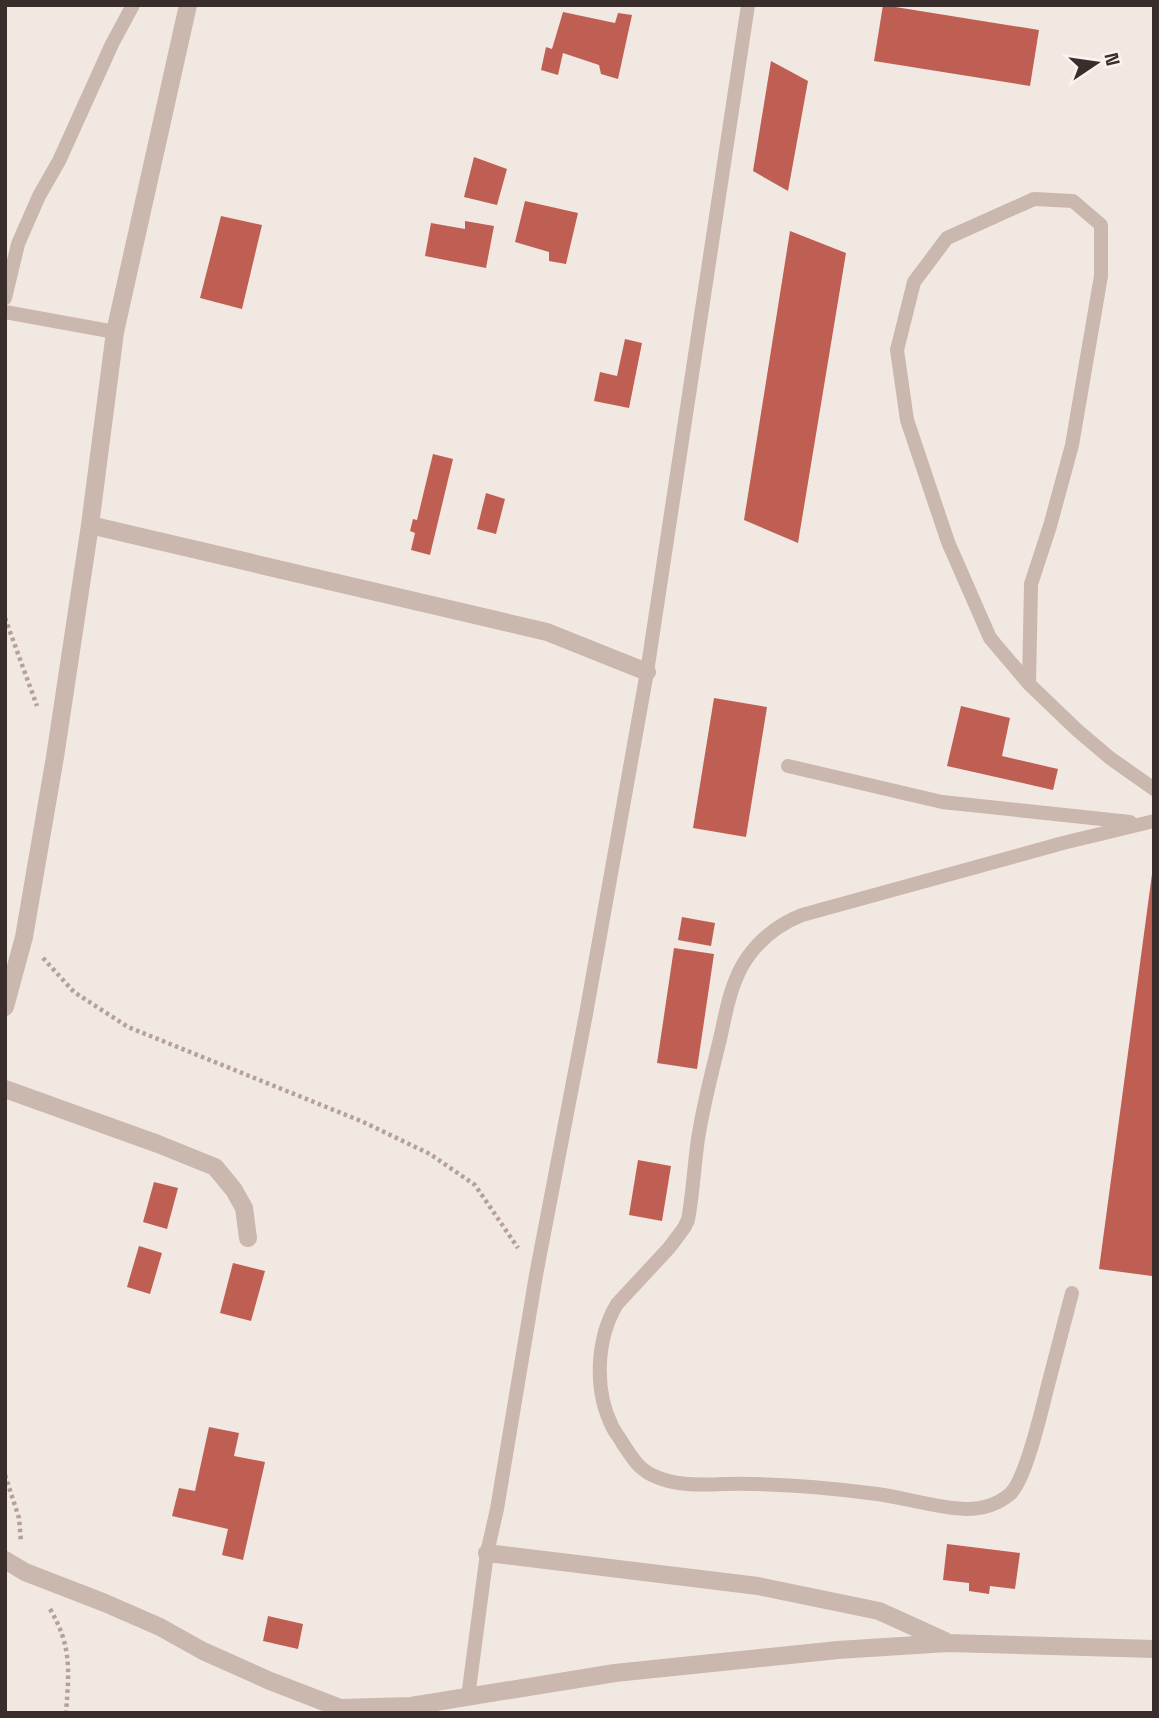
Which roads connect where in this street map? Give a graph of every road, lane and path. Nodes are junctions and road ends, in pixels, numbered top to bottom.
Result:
1 (133, 5) edge
2 (188, 5) edge
3 (748, 5) edge
4 (5, 298) edge
5 (5, 312) edge
6 (115, 332) junction
7 (90, 525) junction
8 (5, 618) edge
9 (646, 672) junction
10 (1029, 684) junction
11 (39, 711) dead end
12 (788, 766) dead end
13 (1154, 789) edge
14 (1148, 822) edge
15 (24, 937) junction
16 (5, 1007) edge
17 (5, 1089) edge
18 (248, 1238) dead end
19 (536, 1275) junction
20 (1072, 1293) dead end
21 (5, 1475) edge
22 (487, 1553) junction
23 (5, 1560) edge
24 (25, 1572) junction
25 (948, 1643) junction
26 (1154, 1649) edge
27 (468, 1697) junction
28 (411, 1709) edge
29 (339, 1711) edge
30 (66, 1713) edge

1 - 4 lane
2 - 6 street
3 - 9 lane
5 - 6 lane
6 - 7 street
7 - 9 street
7 - 15 street
8 - 11 path
9 - 19 lane
10 - 10 lane
10 - 13 lane
12 - 14 lane
14 - 20 lane
15 - 16 street
15 - 19 path
17 - 18 street
19 - 22 lane
21 - 24 path
22 - 25 street
22 - 27 lane
23 - 24 street
24 - 29 street
24 - 30 path
25 - 26 street
25 - 27 street
27 - 28 street
28 - 29 street

